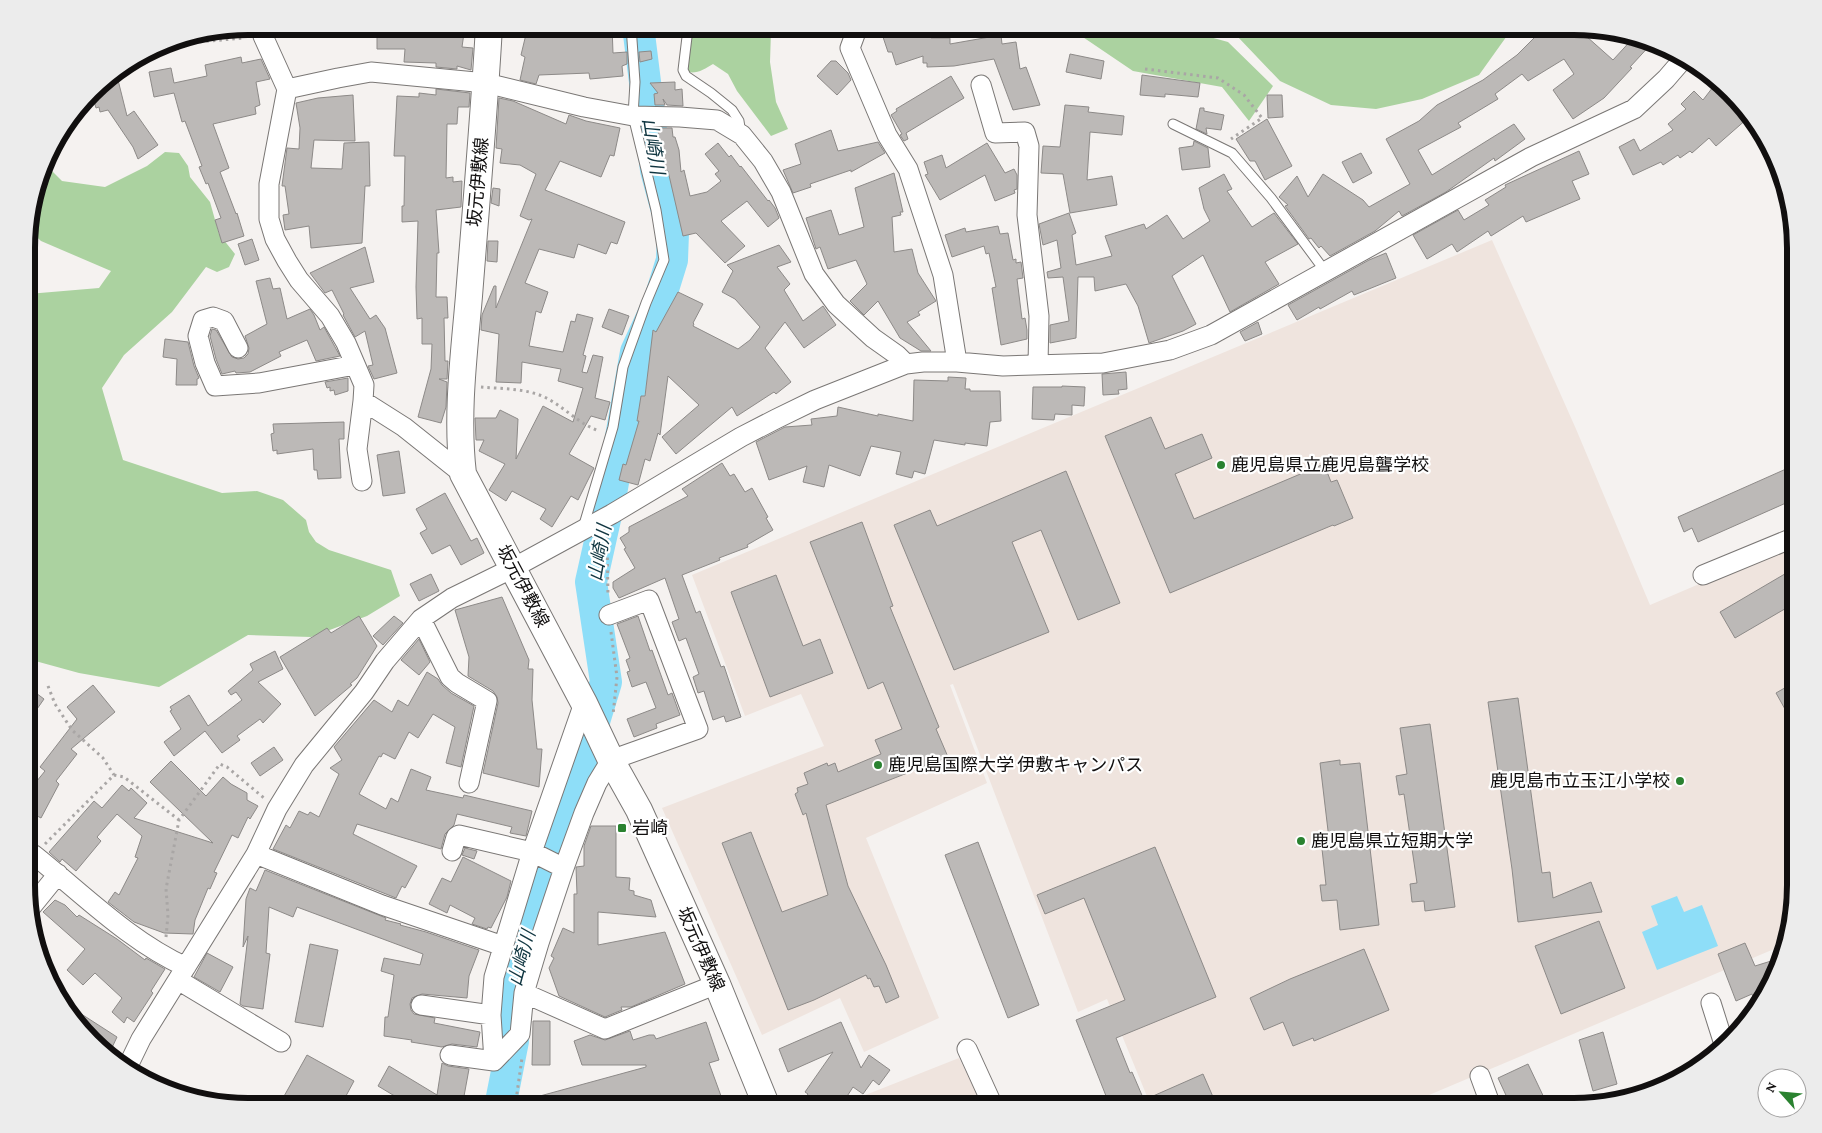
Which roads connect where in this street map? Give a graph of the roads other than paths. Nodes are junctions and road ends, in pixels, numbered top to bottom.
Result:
1 (264, 35) edge
2 (489, 35) edge
3 (632, 35) edge
4 (687, 35) edge
5 (856, 35) edge
6 (1680, 63) edge
7 (486, 83) junction
8 (981, 85) dead end
9 (287, 89) junction
10 (633, 116) junction
11 (1173, 124) dead end
12 (742, 136) junction
13 (1325, 271) junction
14 (238, 348) dead end
15 (957, 362) junction
16 (906, 364) junction
17 (355, 365) junction
18 (1038, 365) junction
19 (363, 401) junction
20 (463, 474) junction
21 (362, 481) dead end
22 (582, 530) junction
23 (1787, 540) edge
24 (513, 568) junction
25 (1703, 575) dead end
26 (609, 615) dead end
27 (422, 619) junction
28 (585, 705) junction
29 (609, 755) junction
30 (469, 783) dead end
31 (452, 851) dead end
32 (532, 852) junction
33 (256, 854) junction
34 (35, 856) edge
35 (564, 868) junction
36 (58, 874) junction
37 (35, 902) edge
38 (503, 946) junction
39 (182, 974) junction
40 (717, 984) junction
41 (524, 993) junction
42 (1711, 1004) dead end
43 (421, 1006) dead end
44 (491, 1015) junction
45 (1722, 1039) edge
46 (281, 1042) dead end
47 (967, 1049) dead end
48 (450, 1055) dead end
49 (494, 1061) junction
50 (130, 1062) edge
51 (1480, 1076) dead end
52 (763, 1098) edge
53 (989, 1098) edge
54 (1489, 1098) edge

1 - 9 street
2 - 7 main road, 坂元伊敷線
3 - 10 lane
4 - 12 lane
5 - 15 street
6 - 13 street
7 - 9 street
7 - 10 street
7 - 20 main road, 坂元伊敷線
8 - 18 street
9 - 17 street
10 - 12 street
10 - 22 lane
11 - 13 lane
12 - 16 street
13 - 18 street
14 - 17 street
15 - 16 street
15 - 18 street
16 - 22 street
17 - 19 street
19 - 20 street
19 - 21 street
20 - 24 main road, 坂元伊敷線
22 - 24 street
23 - 25 street
24 - 27 street
24 - 28 main road, 坂元伊敷線
26 - 29 street
27 - 30 street
27 - 33 street
28 - 29 main road, 坂元伊敷線
28 - 32 street
29 - 35 street
29 - 40 main road, 坂元伊敷線
31 - 32 street
32 - 35 street
32 - 38 street
33 - 38 street
33 - 39 street
34 - 36 street
35 - 41 street
36 - 37 street
36 - 39 street
38 - 44 street
39 - 46 street
39 - 50 street
40 - 41 street
40 - 52 main road, 坂元伊敷線
41 - 49 street
42 - 45 street
43 - 44 street
44 - 49 street
47 - 53 street
48 - 49 street
51 - 54 street

